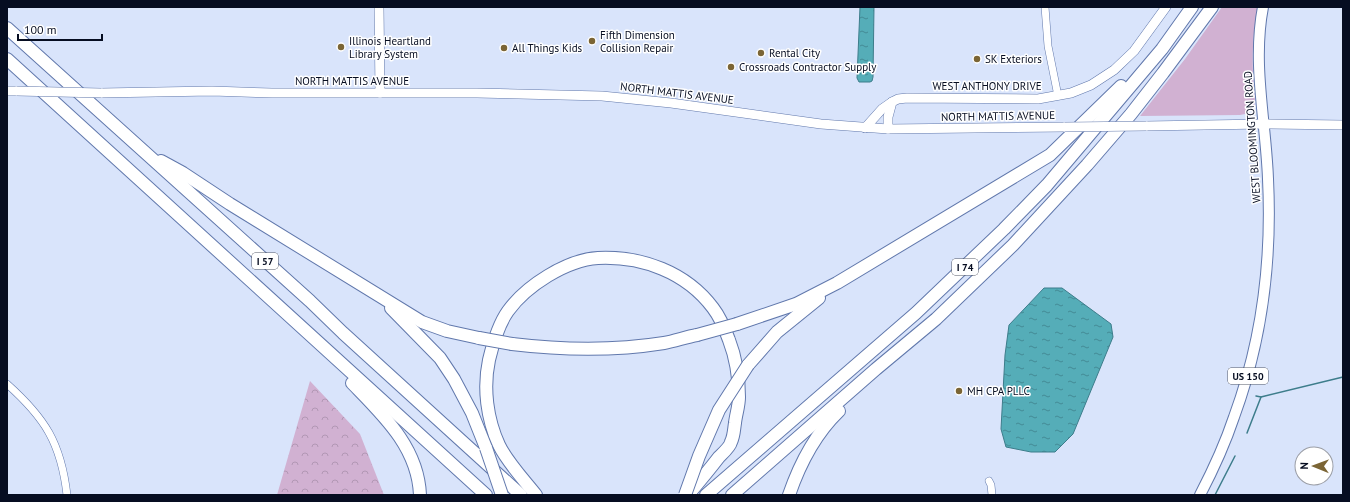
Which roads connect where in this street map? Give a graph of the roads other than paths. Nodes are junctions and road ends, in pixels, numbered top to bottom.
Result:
1 (379, 7) edge
2 (1045, 7) edge
3 (1166, 7) edge
4 (1192, 7) edge
5 (1212, 7) edge
6 (1263, 7) edge
7 (7, 28) edge
8 (1162, 49) junction
9 (7, 59) edge
10 (7, 91) edge
11 (380, 93) junction
12 (1058, 96) junction
13 (892, 102) junction
14 (1264, 124) junction
15 (1343, 125) edge
16 (865, 128) junction
17 (888, 129) junction
18 (147, 154) junction
19 (836, 283) junction
20 (378, 295) junction
21 (286, 314) junction
22 (912, 340) junction
23 (7, 384) edge
24 (989, 481) dead end
25 (67, 495) edge
26 (420, 495) edge
27 (486, 495) edge
28 (502, 495) edge
29 (521, 495) edge
30 (536, 495) edge
31 (687, 495) edge
32 (706, 495) edge
33 (732, 495) edge
34 (789, 495) edge
35 (992, 495) edge
36 (1200, 495) edge

1 - 11 street
2 - 12 street
3 - 12 street, WEST ANTHONY DRIVE
4 - 8 highway, I 74
5 - 22 highway, I 74
6 - 14 main road, WEST BLOOMINGTON ROAD / US 150
7 - 18 highway, I 57
8 - 19 highway
8 - 32 highway, I 74
9 - 21 highway, I 57
10 - 11 street, NORTH MATTIS AVENUE, bridge
11 - 16 street, NORTH MATTIS AVENUE
12 - 13 street, WEST ANTHONY DRIVE
13 - 16 street, WEST ANTHONY DRIVE
13 - 17 street
14 - 15 street, NORTH MATTIS AVENUE
14 - 17 street, NORTH MATTIS AVENUE, bridge
14 - 36 main road, WEST BLOOMINGTON ROAD / US 150
16 - 17 street, NORTH MATTIS AVENUE
18 - 20 highway
18 - 29 highway, I 57
19 - 20 highway, bridge
19 - 31 highway, bridge
20 - 28 highway, bridge
21 - 26 highway
21 - 27 highway, I 57
22 - 33 highway, I 74
22 - 34 highway
23 - 25 street
24 - 35 street
30 - 31 highway

